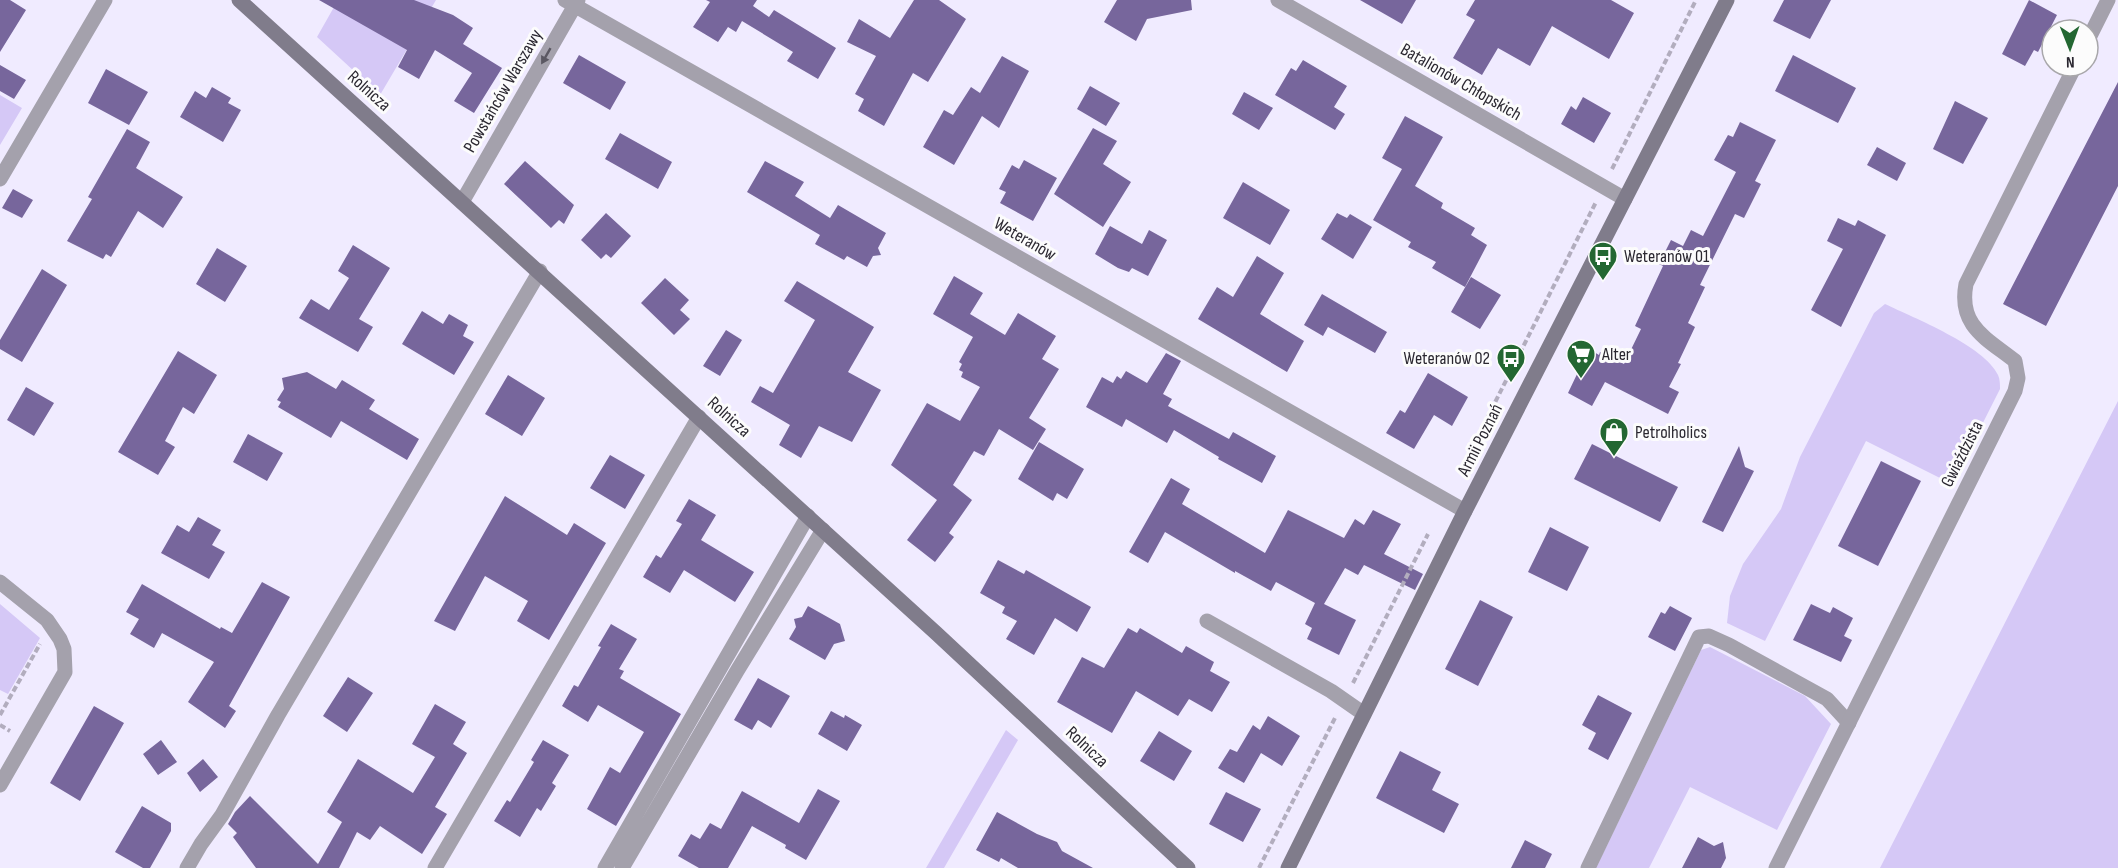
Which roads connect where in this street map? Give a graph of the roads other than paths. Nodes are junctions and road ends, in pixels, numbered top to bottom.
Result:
1 (105, 0) edge
2 (239, 0) edge
3 (1278, 0) edge
4 (2108, 0) edge
5 (1724, 1) edge
6 (573, 2) edge
7 (2099, 18) edge
8 (2069, 78) edge
9 (0, 179) edge
10 (1625, 199) junction
11 (462, 202) junction
12 (540, 272) junction
13 (699, 417) junction
14 (1465, 511) junction
15 (808, 516) junction
16 (823, 530) junction
17 (0, 582) edge
18 (1207, 621) dead end
19 (1364, 714) junction
20 (1849, 723) junction
21 (0, 785) edge
22 (187, 868) edge
23 (435, 868) edge
24 (605, 868) edge
25 (622, 868) edge
26 (1188, 868) edge
27 (1288, 868) edge
28 (1588, 868) edge
29 (1776, 868) edge

1 - 9 street
2 - 11 street, Rolnicza
3 - 10 street, Batalionów Chłopskich
4 - 7 street
5 - 10 street, Armii Poznań
6 -> 11 street, Powstańców Warszawy
6 - 14 street, Weteranów
8 - 20 street, Gwiaździsta
10 - 14 street, Armii Poznań
11 - 12 street, Rolnicza
12 - 13 street, Rolnicza
12 - 22 street
13 - 15 street, Rolnicza
13 - 23 street
14 - 19 street, Armii Poznań
15 - 16 street, Rolnicza
15 - 24 street
16 - 25 street
16 - 26 street, Rolnicza
17 - 21 street
18 - 19 street
19 - 27 street, Armii Poznań
20 - 28 street
20 - 29 street, Gwiaździsta

